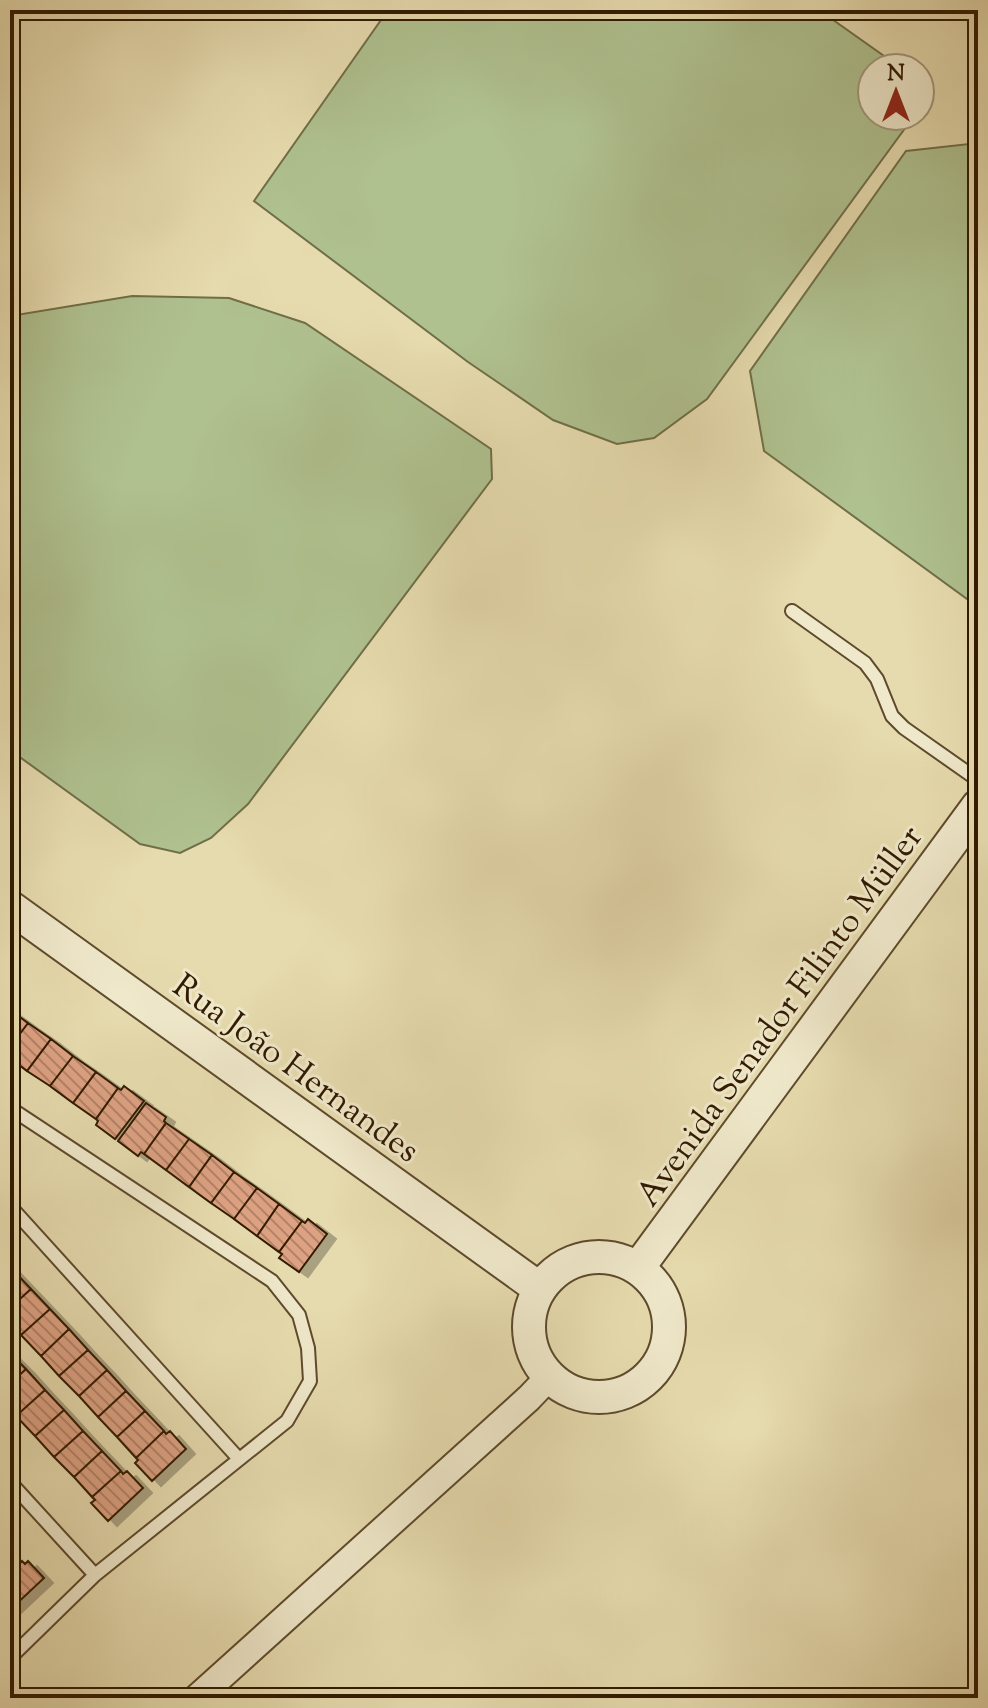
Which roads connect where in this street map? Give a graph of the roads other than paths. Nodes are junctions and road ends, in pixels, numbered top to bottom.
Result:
1 (792, 611) dead end
2 (978, 780) edge
3 (978, 806) edge
4 (10, 907) edge
5 (10, 1108) edge
6 (10, 1206) edge
7 (638, 1268) junction
8 (540, 1289) junction
9 (550, 1376) junction
10 (239, 1459) junction
11 (10, 1482) edge
12 (95, 1575) junction
13 (10, 1658) edge
14 (197, 1698) edge

1 - 2 lane
3 - 7 street, Avenida Senador Filinto Müller
4 - 8 street, Rua João Hernandes
5 - 10 lane
6 - 10 lane
7 - 8 street
7 - 9 street
8 - 9 street
9 - 14 street
10 - 12 lane
11 - 12 lane
12 - 13 lane

